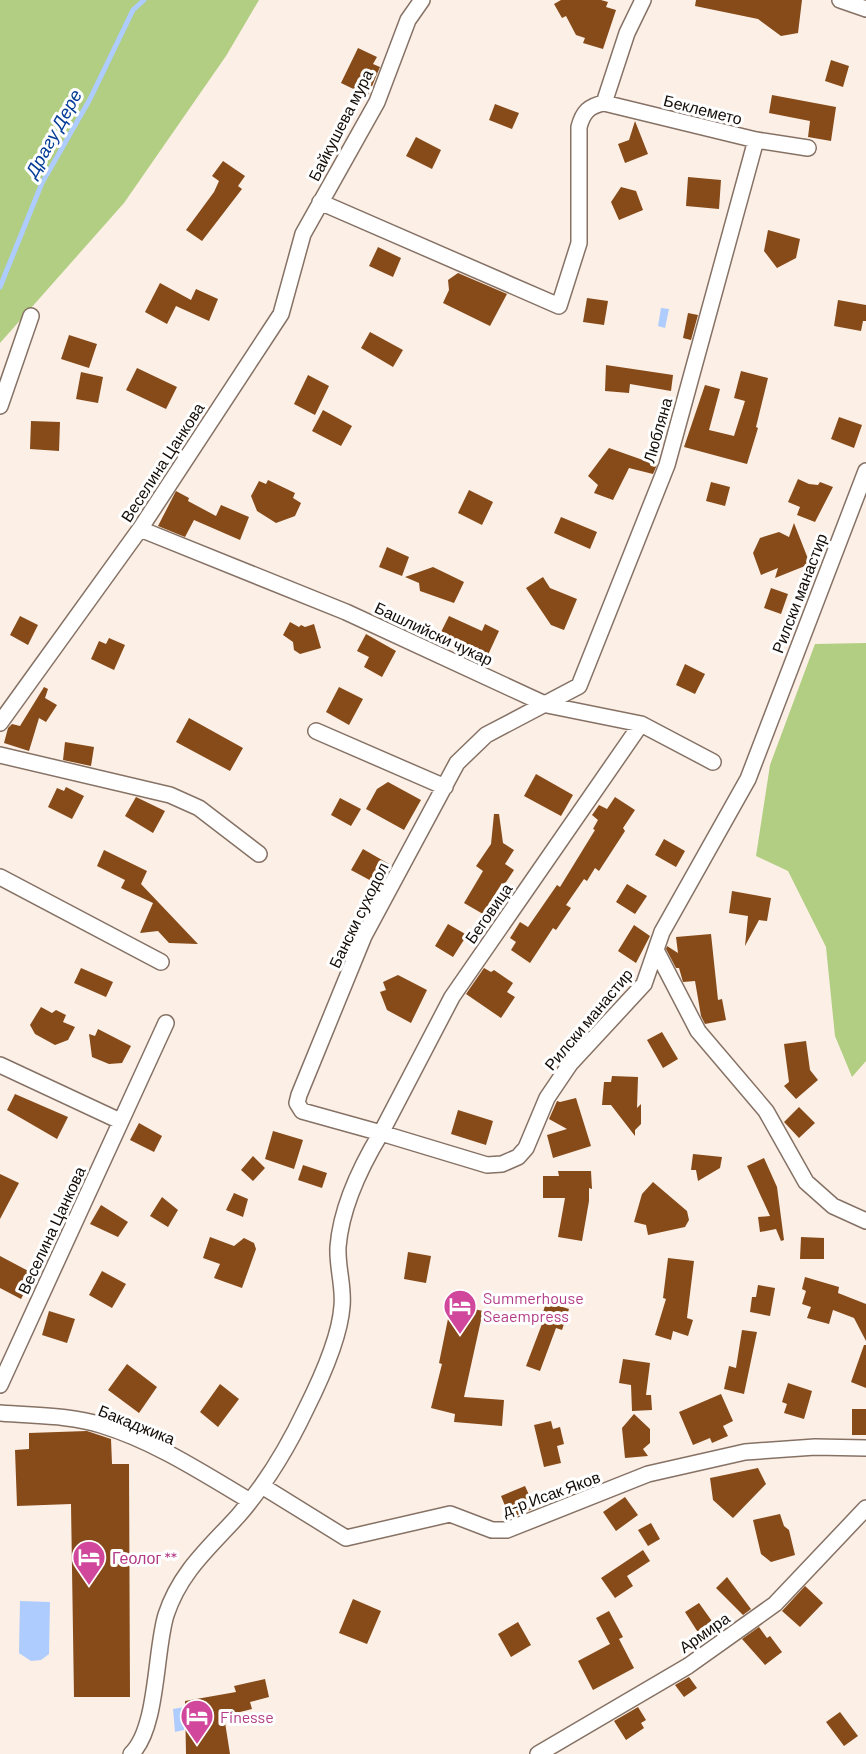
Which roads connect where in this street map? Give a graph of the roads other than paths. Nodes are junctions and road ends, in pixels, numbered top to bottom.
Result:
1 (422, 0) edge
2 (643, 0) edge
3 (840, 0) edge
4 (866, 9) edge
5 (598, 105) junction
6 (756, 140) junction
7 (808, 148) dead end
8 (320, 202) junction
9 (31, 316) dead end
10 (0, 406) edge
11 (866, 471) edge
12 (140, 530) junction
13 (547, 705) junction
14 (0, 723) edge
15 (641, 724) junction
16 (316, 731) dead end
17 (0, 755) edge
18 (713, 762) dead end
19 (445, 787) junction
20 (259, 854) dead end
21 (0, 877) edge
22 (657, 952) junction
23 (161, 962) dead end
24 (166, 1023) dead end
25 (0, 1065) edge
26 (120, 1122) junction
27 (381, 1133) junction
28 (866, 1221) edge
29 (0, 1385) edge
30 (0, 1413) edge
31 (866, 1448) edge
32 (262, 1486) junction
33 (250, 1501) junction
34 (866, 1508) edge
35 (130, 1754) edge
36 (538, 1754) edge

1 - 8 street, Байкушева мура
2 - 5 street
3 - 4 street
5 - 6 street, Беклемето
5 - 8 street
6 - 7 street, Беклемето
6 - 13 street, Любляна
8 - 12 street, Веселина Цанкова
9 - 10 street
11 - 22 street, Рилски манастир
12 - 13 street, Башлийски чукар
12 - 14 street, Веселина Цанкова
13 - 15 street, Башлийски чукар
13 - 19 street, Бански суходол
15 - 18 street, Башлийски чукар
15 - 27 street, Беговица
16 - 19 street
17 - 20 street
19 - 27 street, Бански суходол
21 - 23 street
22 - 27 street, Рилски манастир
22 - 28 street
24 - 26 street, Веселина Цанкова
25 - 26 street
26 - 29 street, Веселина Цанкова
27 - 32 street
30 - 33 street, Бакаджика
31 - 32 street, д-р Исак Яков
32 - 33 street
33 - 35 street
34 - 36 street, Армира

